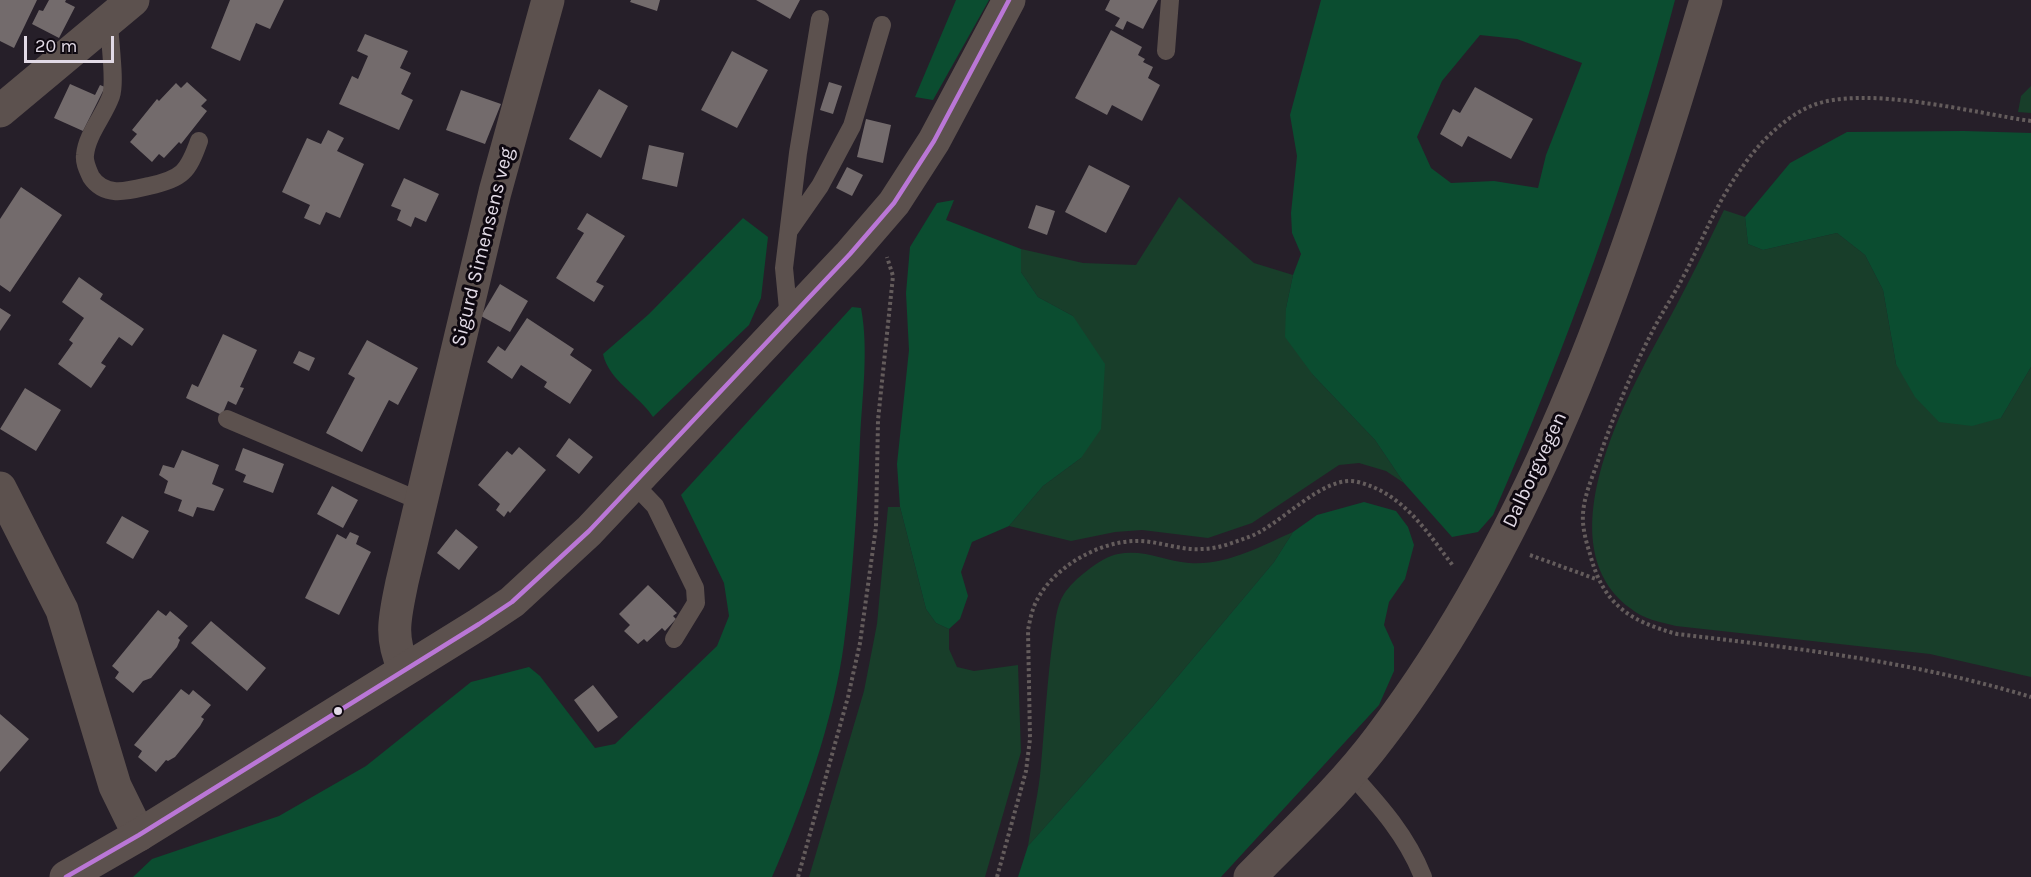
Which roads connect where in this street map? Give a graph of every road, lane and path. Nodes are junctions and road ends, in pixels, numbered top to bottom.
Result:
1 (548, 0) edge
2 (1009, 0) edge
3 (1170, 0) edge
4 (1706, 0) edge
5 (121, 9) edge
6 (820, 19) dead end
7 (882, 25) dead end
8 (1166, 51) dead end
9 (0, 111) edge
10 (2031, 121) edge
11 (199, 141) dead end
12 (789, 230) junction
13 (868, 232) junction
14 (789, 319) junction
15 (226, 419) dead end
16 (633, 483) junction
17 (0, 488) edge
18 (420, 501) junction
19 (1500, 544) junction
20 (1597, 579) junction
21 (1477, 587) junction
22 (674, 639) dead end
23 (404, 669) junction
24 (2031, 697) edge
25 (1351, 774) junction
26 (140, 835) junction
27 (74, 875) edge
28 (798, 877) edge
29 (997, 877) edge
30 (1250, 877) edge
31 (1424, 877) edge

1 - 18 street, Sigurd Simensens veg
2 - 13 street
3 - 8 lane
4 - 19 street, Dalborgvegen
5 - 9 street
5 - 11 lane
6 - 12 lane
7 - 12 lane
10 - 20 path
12 - 14 lane
13 - 14 street
13 - 28 path
14 - 16 street
15 - 18 lane
16 - 22 lane
16 - 23 street
17 - 26 street
18 - 23 street, Sigurd Simensens veg
19 - 20 path
19 - 21 street, Dalborgvegen
20 - 24 path
21 - 25 street, Dalborgvegen
21 - 29 path
23 - 26 street
25 - 30 street, Dalborgvegen
25 - 31 lane
26 - 27 street

